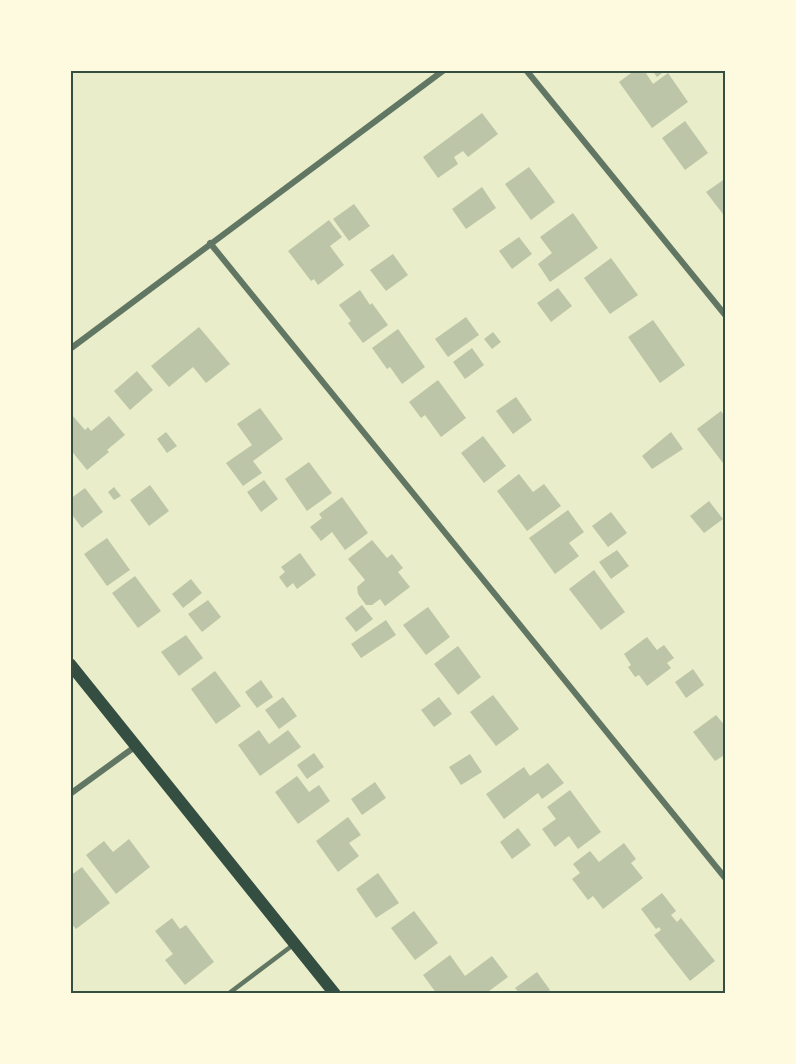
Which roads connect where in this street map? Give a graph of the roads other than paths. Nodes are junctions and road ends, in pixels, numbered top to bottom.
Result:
1 (444, 70) edge
2 (526, 70) edge
3 (210, 243) junction
4 (726, 316) edge
5 (70, 349) edge
6 (70, 664) edge
7 (136, 746) junction
8 (70, 794) edge
9 (726, 879) edge
10 (294, 944) junction
11 (228, 993) edge
12 (335, 993) edge

1 - 3 street
2 - 4 street
3 - 5 street
3 - 9 street
6 - 7 main road
7 - 8 street
7 - 10 main road
10 - 11 lane
10 - 12 main road

